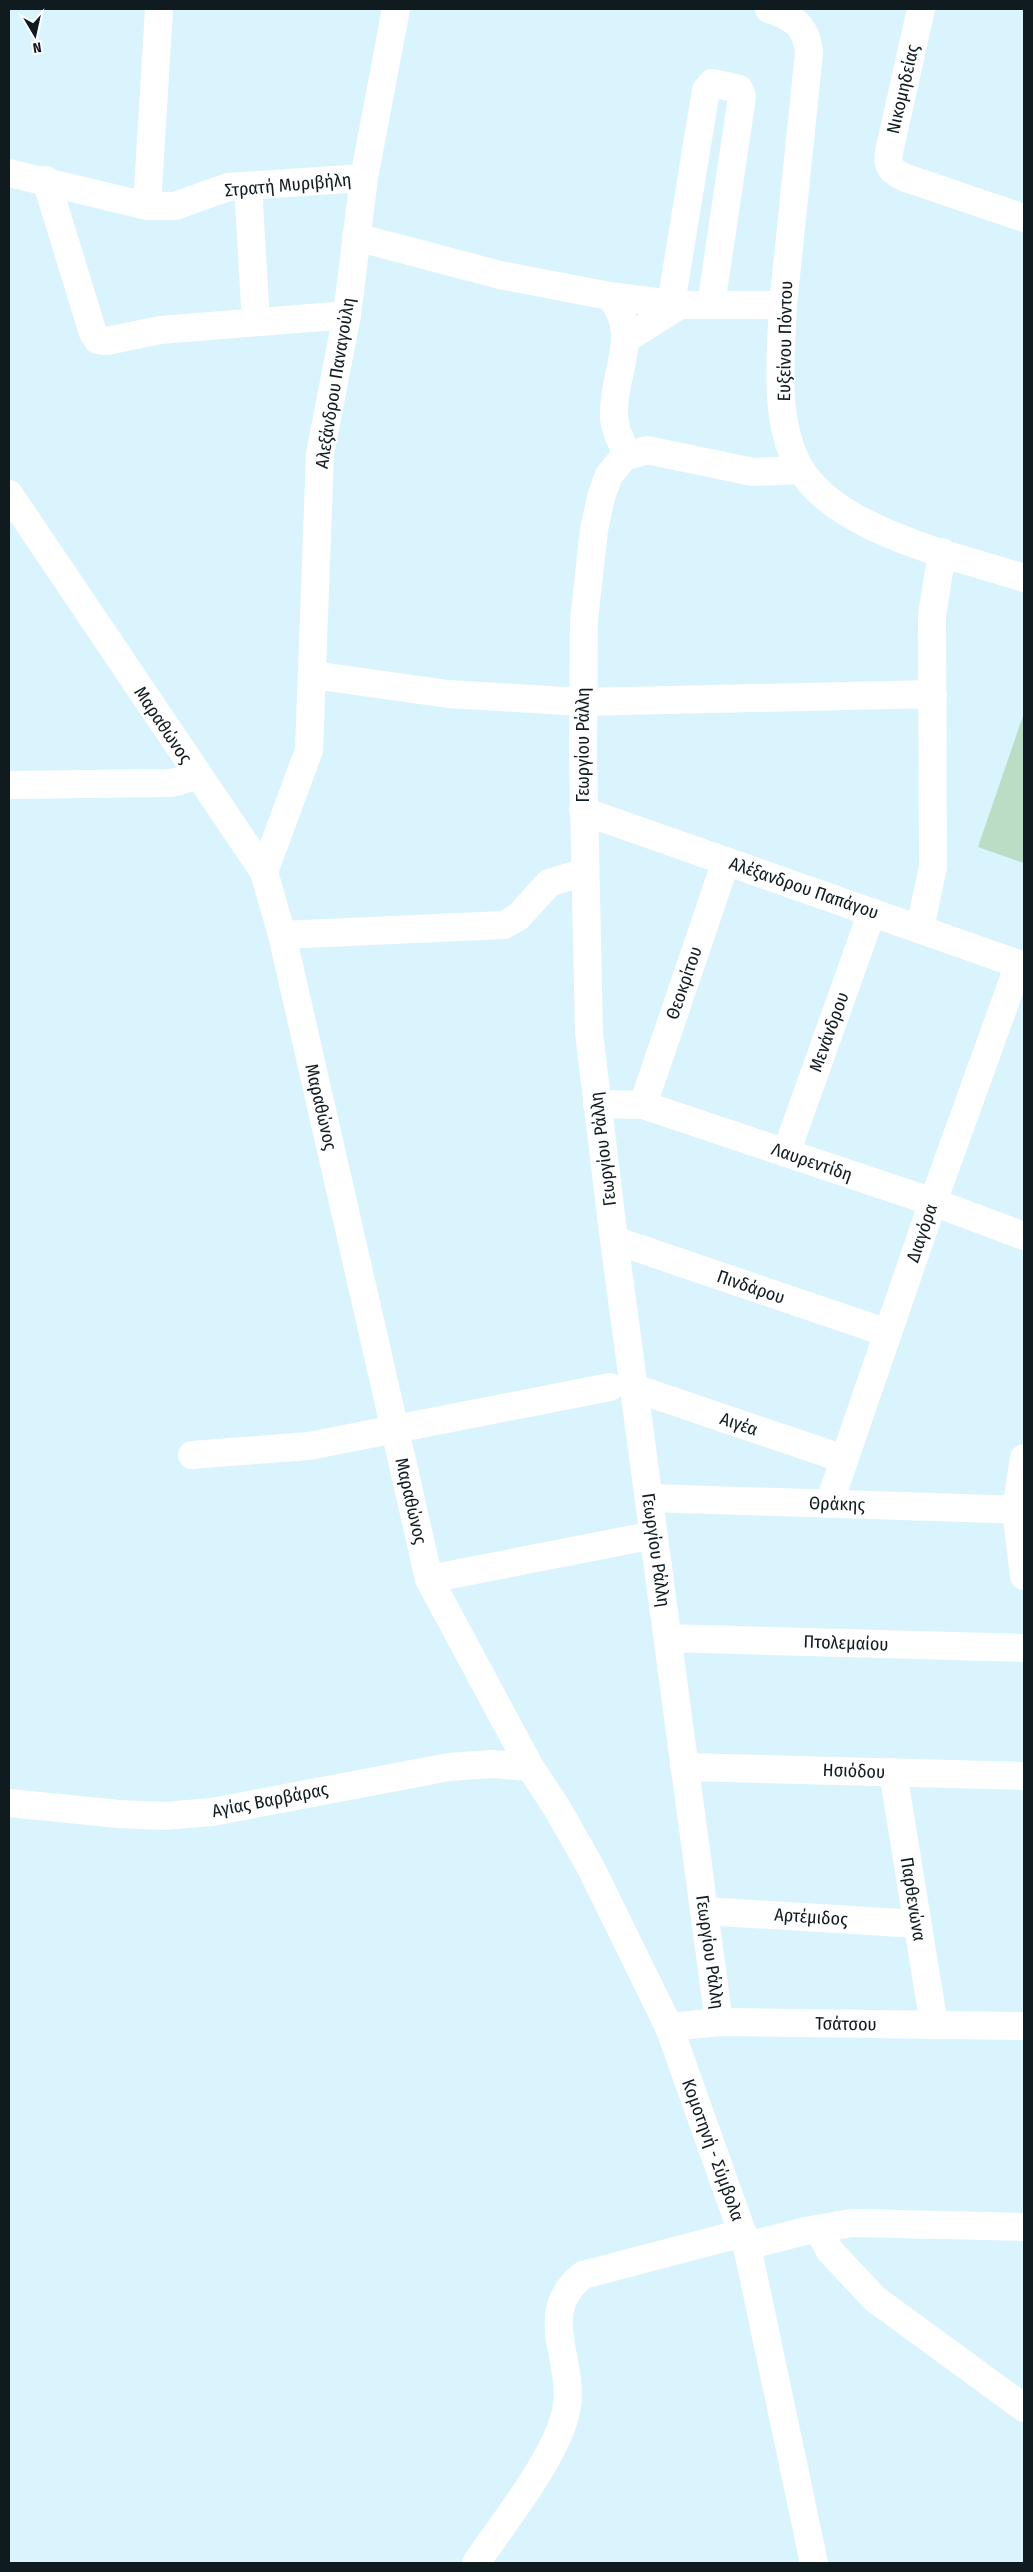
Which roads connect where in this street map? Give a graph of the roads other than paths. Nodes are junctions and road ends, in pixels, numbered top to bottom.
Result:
1 (159, 9) edge
2 (769, 9) edge
3 (920, 9) edge
4 (394, 10) edge
5 (9, 173) edge
6 (364, 178) junction
7 (46, 180) junction
8 (248, 186) junction
9 (146, 206) junction
10 (1024, 218) edge
11 (356, 237) junction
12 (609, 296) junction
13 (676, 305) junction
14 (783, 305) junction
15 (711, 306) junction
16 (347, 315) junction
17 (256, 322) junction
18 (626, 339) junction
19 (627, 455) junction
20 (800, 470) junction
21 (9, 494) edge
22 (942, 552) junction
23 (1024, 578) edge
24 (313, 675) junction
25 (932, 694) junction
26 (582, 702) junction
27 (196, 774) junction
28 (9, 785) edge
29 (583, 811) junction
30 (726, 862) junction
31 (264, 872) junction
32 (584, 872) junction
33 (872, 912) junction
34 (920, 928) junction
35 (282, 935) junction
36 (1022, 965) edge
37 (597, 1104) junction
38 (643, 1105) junction
39 (786, 1153) junction
40 (933, 1202) junction
41 (1024, 1236) edge
42 (614, 1240) junction
43 (888, 1333) junction
44 (622, 1388) junction
45 (394, 1428) junction
46 (192, 1455) dead end
47 (1024, 1458) edge
48 (844, 1460) junction
49 (650, 1498) junction
50 (829, 1504) junction
51 (1020, 1510) edge
52 (654, 1535) junction
53 (1024, 1576) edge
54 (429, 1579) junction
55 (668, 1638) junction
56 (1024, 1648) edge
57 (684, 1766) junction
58 (530, 1767) junction
59 (893, 1772) junction
60 (1024, 1776) edge
61 (9, 1803) edge
62 (704, 1911) junction
63 (917, 1924) junction
64 (719, 2022) junction
65 (934, 2025) junction
66 (1024, 2026) edge
67 (669, 2027) junction
68 (1024, 2226) edge
69 (818, 2229) junction
70 (745, 2240) junction
71 (1024, 2408) edge
72 (476, 2563) edge
73 (814, 2563) edge

1 - 9 street
2 - 14 street, Ευξείνου Πόντου
3 - 10 street, Νικομηδείας
4 - 6 street, Αλεξάνδρου Παναγούλη
5 - 7 street, Στρατή Μυριβήλη
6 - 8 street, Στρατή Μυριβήλη
6 - 11 street, Αλεξάνδρου Παναγούλη
7 - 9 street, Στρατή Μυριβήλη
7 - 17 street
8 - 9 street, Στρατή Μυριβήλη
8 - 17 street
11 - 12 street
11 - 16 street, Αλεξάνδρου Παναγούλη
12 - 13 street
12 - 18 street
13 - 15 street
13 - 15 street
13 - 18 street
14 - 15 street
14 - 20 street, Ευξείνου Πόντου
16 - 17 street
16 - 24 street, Αλεξάνδρου Παναγούλη
18 - 19 street
19 - 20 street
19 - 26 street, Γεωργίου Ράλλη
20 - 22 street, Ευξείνου Πόντου
21 - 27 street, Μαραθώνος
22 - 23 street, Ευξείνου Πόντου
22 - 25 street
24 - 26 street
24 - 31 street, Αλεξάνδρου Παναγούλη
25 - 26 street
25 - 34 street
26 - 29 street, Γεωργίου Ράλλη
27 - 28 street
27 - 31 street, Μαραθώνος
29 - 30 street, Αλέξανδρου Παπάγου
29 - 32 street, Γεωργίου Ράλλη
30 - 33 street, Αλέξανδρου Παπάγου
30 - 38 street, Θεοκρίτου
31 - 35 street, Μαραθώνος
32 - 35 street
32 - 37 street, Γεωργίου Ράλλη
33 - 34 street, Αλέξανδρου Παπάγου
33 - 39 street, Μενάνδρου
34 - 36 street, Αλέξανδρου Παπάγου
35 - 45 street, Μαραθώνος
36 - 40 street, Διαγόρα
37 - 38 street, Λαυρεντίδη
37 - 42 street, Γεωργίου Ράλλη
38 - 39 street, Λαυρεντίδη
39 - 40 street, Λαυρεντίδη
40 - 41 street, Λαυρεντίδη
40 - 43 street, Διαγόρα
42 - 43 street, Πινδάρου
42 - 44 street, Γεωργίου Ράλλη
43 - 48 street, Διαγόρα
44 - 45 street
44 - 48 street, Αιγέα
44 - 49 street, Γεωργίου Ράλλη
45 - 46 street
45 - 54 street, Μαραθώνος
47 - 51 street
48 - 50 street, Διαγόρα
49 - 50 street, Θράκης
49 - 52 street, Γεωργίου Ράλλη
50 - 51 street, Θράκης
51 - 53 street
52 - 54 street
52 - 55 street, Γεωργίου Ράλλη
54 - 58 street, Μαραθώνος
55 - 56 street, Πτολεμαίου
55 - 57 street, Γεωργίου Ράλλη
57 - 59 street, Ησιόδου
57 - 62 street, Γεωργίου Ράλλη
58 - 61 street, Αγίας Βαρβάρας
58 - 67 street, Κομοτηνή - Σύμβολα
59 - 60 street, Ησιόδου
59 - 63 street, Παρθενώνα
62 - 63 street, Αρτέμιδος
62 - 64 street, Γεωργίου Ράλλη
63 - 65 street, Παρθενώνα
64 - 65 street, Τσάτσου
64 - 67 street, Τσάτσου
65 - 66 street, Τσάτσου
67 - 70 street, Κομοτηνή - Σύμβολα
68 - 69 street
69 - 70 street
69 - 71 street
70 - 72 street
70 - 73 street, Κομοτηνή - Σύμβολα

